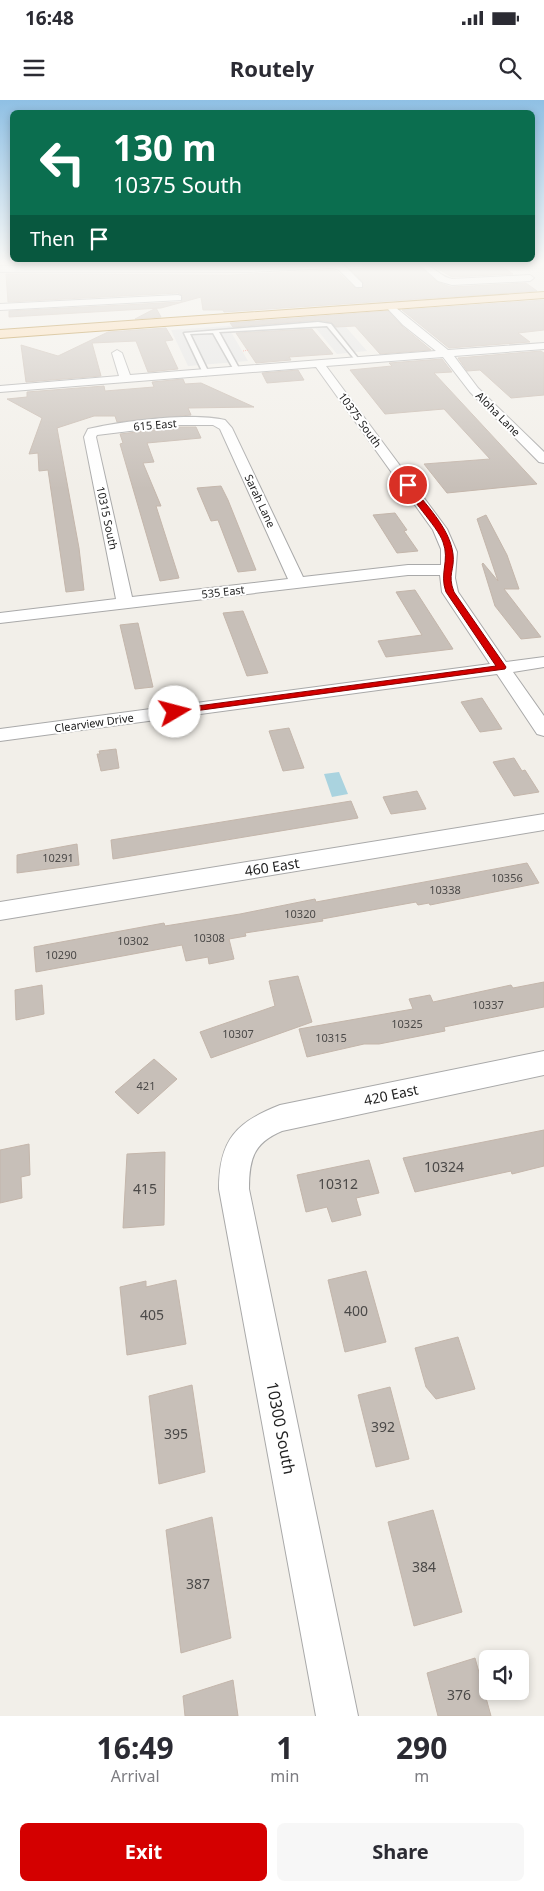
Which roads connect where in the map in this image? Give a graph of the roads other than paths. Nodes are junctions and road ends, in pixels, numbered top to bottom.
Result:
1 (190, 338) edge
2 (219, 338) edge
3 (340, 338) edge
4 (426, 338) edge
5 (544, 346) edge
6 (117, 353) dead end
7 (445, 354) junction
8 (359, 361) junction
9 (319, 364) junction
10 (237, 370) junction
11 (206, 373) junction
12 (126, 379) junction
13 (0, 389) edge
14 (218, 421) joint
15 (92, 432) joint
16 (544, 460) edge
17 (447, 570) junction
18 (298, 583) junction
19 (125, 604) junction
20 (0, 618) edge
21 (544, 662) edge
22 (502, 667) junction
23 (544, 730) edge
24 (0, 735) edge
25 (544, 822) edge
26 (0, 911) edge
27 (544, 1063) edge
28 (243, 1141) joint
29 (337, 1716) edge

1 - 11 lane
2 - 10 lane
3 - 8 lane
4 - 7 street, Aloha Lane
5 - 7 street
6 - 12 street
7 - 8 street
7 - 16 street, Aloha Lane
8 - 9 street
9 - 10 street
9 - 17 street, 10375 South
10 - 11 street
11 - 12 street
12 - 13 street
14 - 15 street, 615 East
14 - 18 street, Sarah Lane
15 - 19 street, 10315 South
17 - 18 street, 535 East
17 - 22 street, 10375 South
18 - 19 street, 535 East
19 - 20 street, 535 East
21 - 22 street, Clearview Drive
22 - 23 street, 10375 South
22 - 24 street, Clearview Drive
25 - 26 street, 460 East
27 - 28 street, 420 East
28 - 29 street, 10300 South

